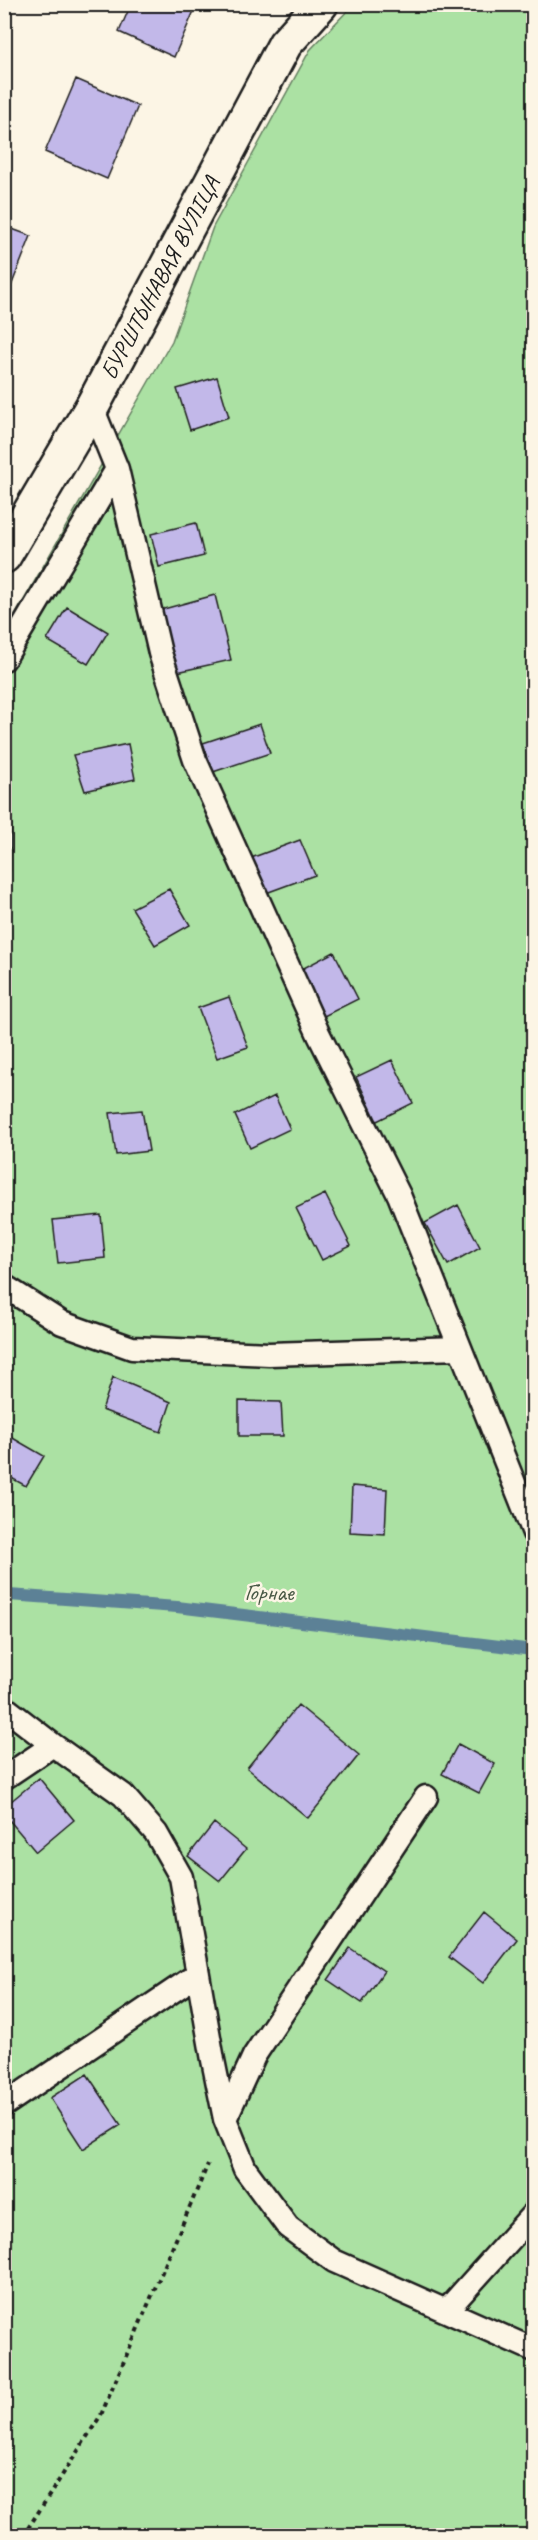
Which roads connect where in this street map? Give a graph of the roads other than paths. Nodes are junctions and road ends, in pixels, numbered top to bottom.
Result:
1 (321, 4) edge
2 (92, 407) junction
3 (117, 470) junction
4 (4, 556) edge
5 (4, 659) edge
6 (4, 1286) edge
7 (460, 1348) junction
8 (534, 1533) edge
9 (4, 1707) edge
10 (53, 1745) junction
11 (4, 1778) edge
12 (426, 1797) dead end
13 (198, 1974) junction
14 (4, 2105) edge
15 (225, 2119) junction
16 (534, 2213) edge
17 (446, 2311) junction
18 (534, 2349) edge

1 - 2 street, БУРШТЫНАВАЯ ВУЛІЦА
2 - 3 lane
2 - 4 street, БУРШТЫНАВАЯ ВУЛІЦА
3 - 5 lane
3 - 7 lane
6 - 7 lane
7 - 8 lane
9 - 10 lane
10 - 11 lane
10 - 13 lane
12 - 15 lane
13 - 14 lane
13 - 15 lane
15 - 17 lane
16 - 17 lane
17 - 18 lane

